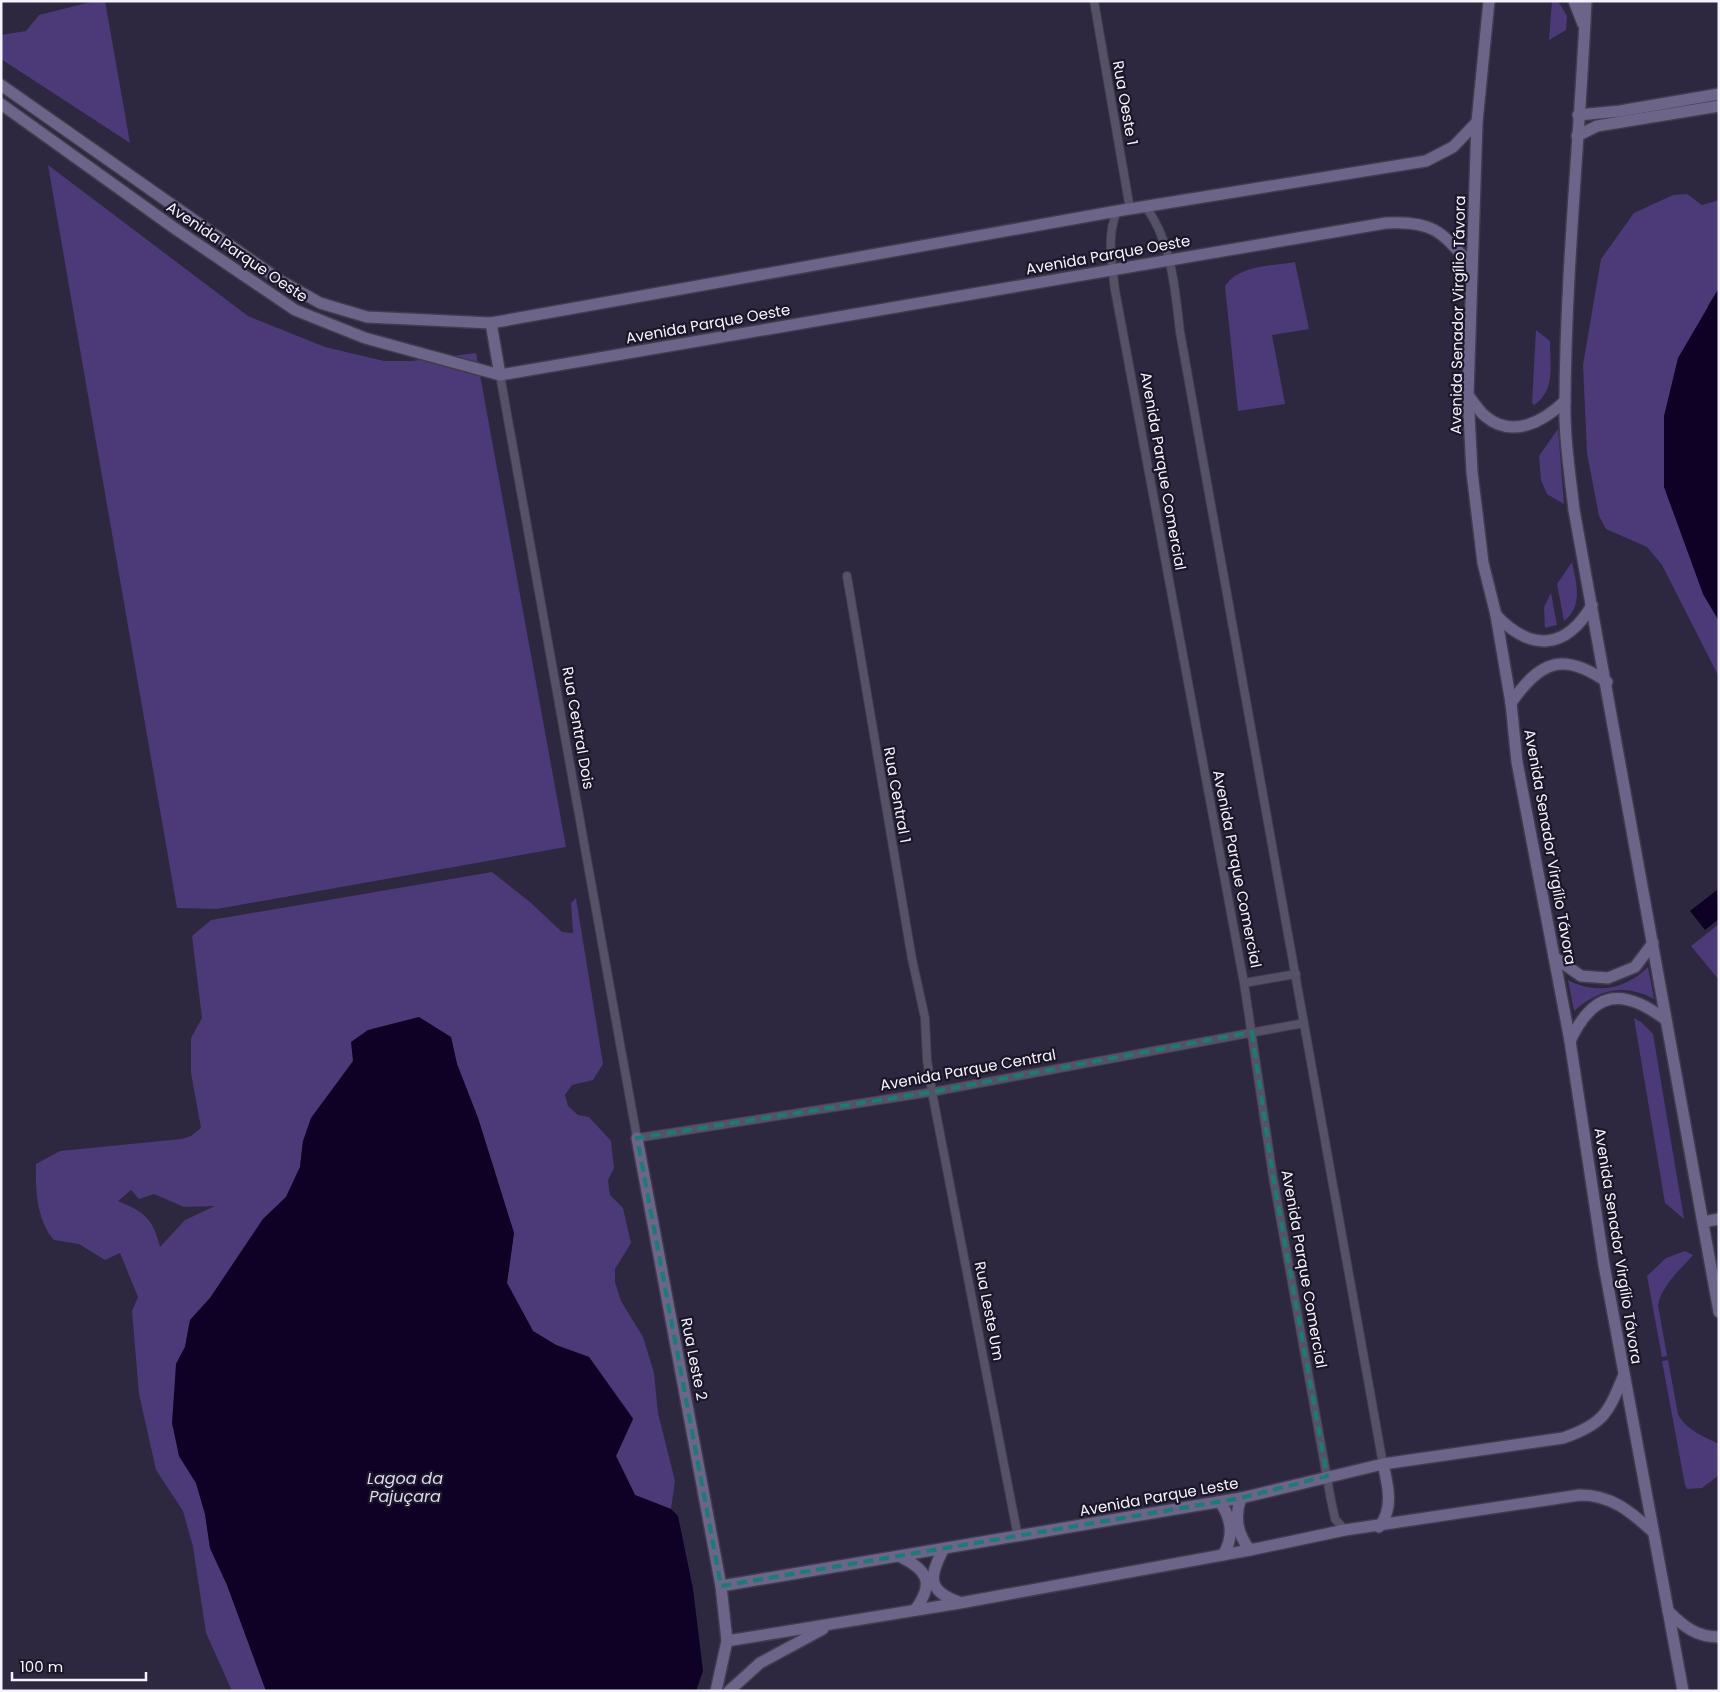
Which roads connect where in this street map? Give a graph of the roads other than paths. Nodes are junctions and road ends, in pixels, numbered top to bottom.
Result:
1 (1094, 1) edge
2 (1574, 1) edge
3 (1586, 1) edge
4 (1491, 5) edge
5 (1585, 28) junction
6 (1, 85) edge
7 (1719, 94) edge
8 (1, 104) edge
9 (1719, 106) edge
10 (1578, 115) junction
11 (1477, 122) junction
12 (1577, 136) junction
13 (1146, 207) junction
14 (1130, 209) junction
15 (1117, 212) junction
16 (1169, 260) junction
17 (1472, 267) junction
18 (1113, 270) junction
19 (492, 323) junction
20 (500, 375) junction
21 (1468, 395) junction
22 (1565, 401) junction
23 (846, 576) dead end
24 (1592, 605) junction
25 (1496, 615) junction
26 (1607, 682) junction
27 (1511, 703) junction
28 (1653, 943) junction
29 (1554, 957) junction
30 (1296, 974) junction
31 (1244, 983) junction
32 (1666, 1020) junction
33 (1304, 1022) junction
34 (1252, 1032) junction
35 (1570, 1041) junction
36 (932, 1092) junction
37 (636, 1138) junction
38 (1719, 1219) edge
39 (1703, 1222) junction
40 (1719, 1312) edge
41 (1624, 1375) junction
42 (1383, 1464) junction
43 (1327, 1476) junction
44 (1241, 1498) junction
45 (1220, 1502) junction
46 (1378, 1527) junction
47 (1345, 1530) junction
48 (1652, 1531) junction
49 (1018, 1537) junction
50 (942, 1550) junction
51 (1250, 1550) junction
52 (1223, 1555) junction
53 (901, 1557) junction
54 (721, 1586) junction
55 (960, 1602) junction
56 (915, 1610) junction
57 (1668, 1611) junction
58 (834, 1624) junction
59 (1719, 1637) edge
60 (727, 1641) junction
61 (716, 1691) edge
62 (729, 1691) edge
63 (1683, 1691) edge

1 - 14 street, Rua Oeste 1
2 - 5 street
3 - 5 street
4 - 11 street, Avenida Senador Virgílio Távora
5 - 10 street
6 - 19 street, Avenida Parque Oeste
7 - 10 street
8 - 20 street, Avenida Parque Oeste
9 - 12 street
10 - 12 street
11 - 13 street, Avenida Parque Oeste
11 - 17 street, Avenida Senador Virgílio Távora
12 - 22 street
13 - 14 street, Avenida Parque Oeste
13 - 16 street
14 - 15 street, Avenida Parque Oeste
15 - 18 street, Avenida Parque Comercial
15 - 19 street, Avenida Parque Oeste
16 - 17 street, Avenida Parque Oeste
16 - 18 street, Avenida Parque Oeste
16 - 30 street
17 - 21 street, Avenida Senador Virgílio Távora
18 - 20 street, Avenida Parque Oeste
18 - 31 street, Avenida Parque Comercial
19 - 20 street, Rua Central Dois
20 - 37 street, Rua Central Dois
21 - 22 street
21 - 25 street, Avenida Senador Virgílio Távora
22 - 24 street
23 - 36 street, Rua Central 1
24 - 25 street
24 - 26 street
25 - 27 street, Avenida Senador Virgílio Távora
26 - 27 street
26 - 28 street
27 - 29 street, Avenida Senador Virgílio Távora
28 - 29 street
28 - 32 street
29 - 35 street, Avenida Senador Virgílio Távora
30 - 31 street
30 - 33 street
31 - 34 street, Avenida Parque Comercial
32 - 35 street
32 - 39 street
33 - 34 street, Avenida Parque Central
33 - 42 street
34 - 36 street, Avenida Parque Central
34 - 43 street, Avenida Parque Comercial
35 - 41 street, Avenida Senador Virgílio Távora
36 - 37 street, Avenida Parque Central
36 - 49 street, Rua Leste Um
37 - 54 street, Rua Leste 2
38 - 39 street
39 - 40 street
41 - 42 street, Avenida Parque Leste
41 - 48 street, Avenida Senador Virgílio Távora
42 - 43 street, Avenida Parque Leste
42 - 46 street
43 - 44 street, Avenida Parque Leste
43 - 47 street, Avenida Parque Comercial
44 - 45 street, Avenida Parque Leste
44 - 51 street
45 - 49 street, Avenida Parque Leste
45 - 52 street
46 - 47 street
46 - 48 street
47 - 51 street
48 - 57 street, Avenida Senador Virgílio Távora
49 - 50 street, Avenida Parque Leste
50 - 53 street, Avenida Parque Leste
50 - 55 street
51 - 52 street
52 - 55 street
53 - 54 street, Avenida Parque Leste
53 - 56 street
54 - 60 street
55 - 56 street
56 - 58 street
57 - 59 street
57 - 63 street, Avenida Senador Virgílio Távora
58 - 60 street
58 - 62 street
60 - 61 street

